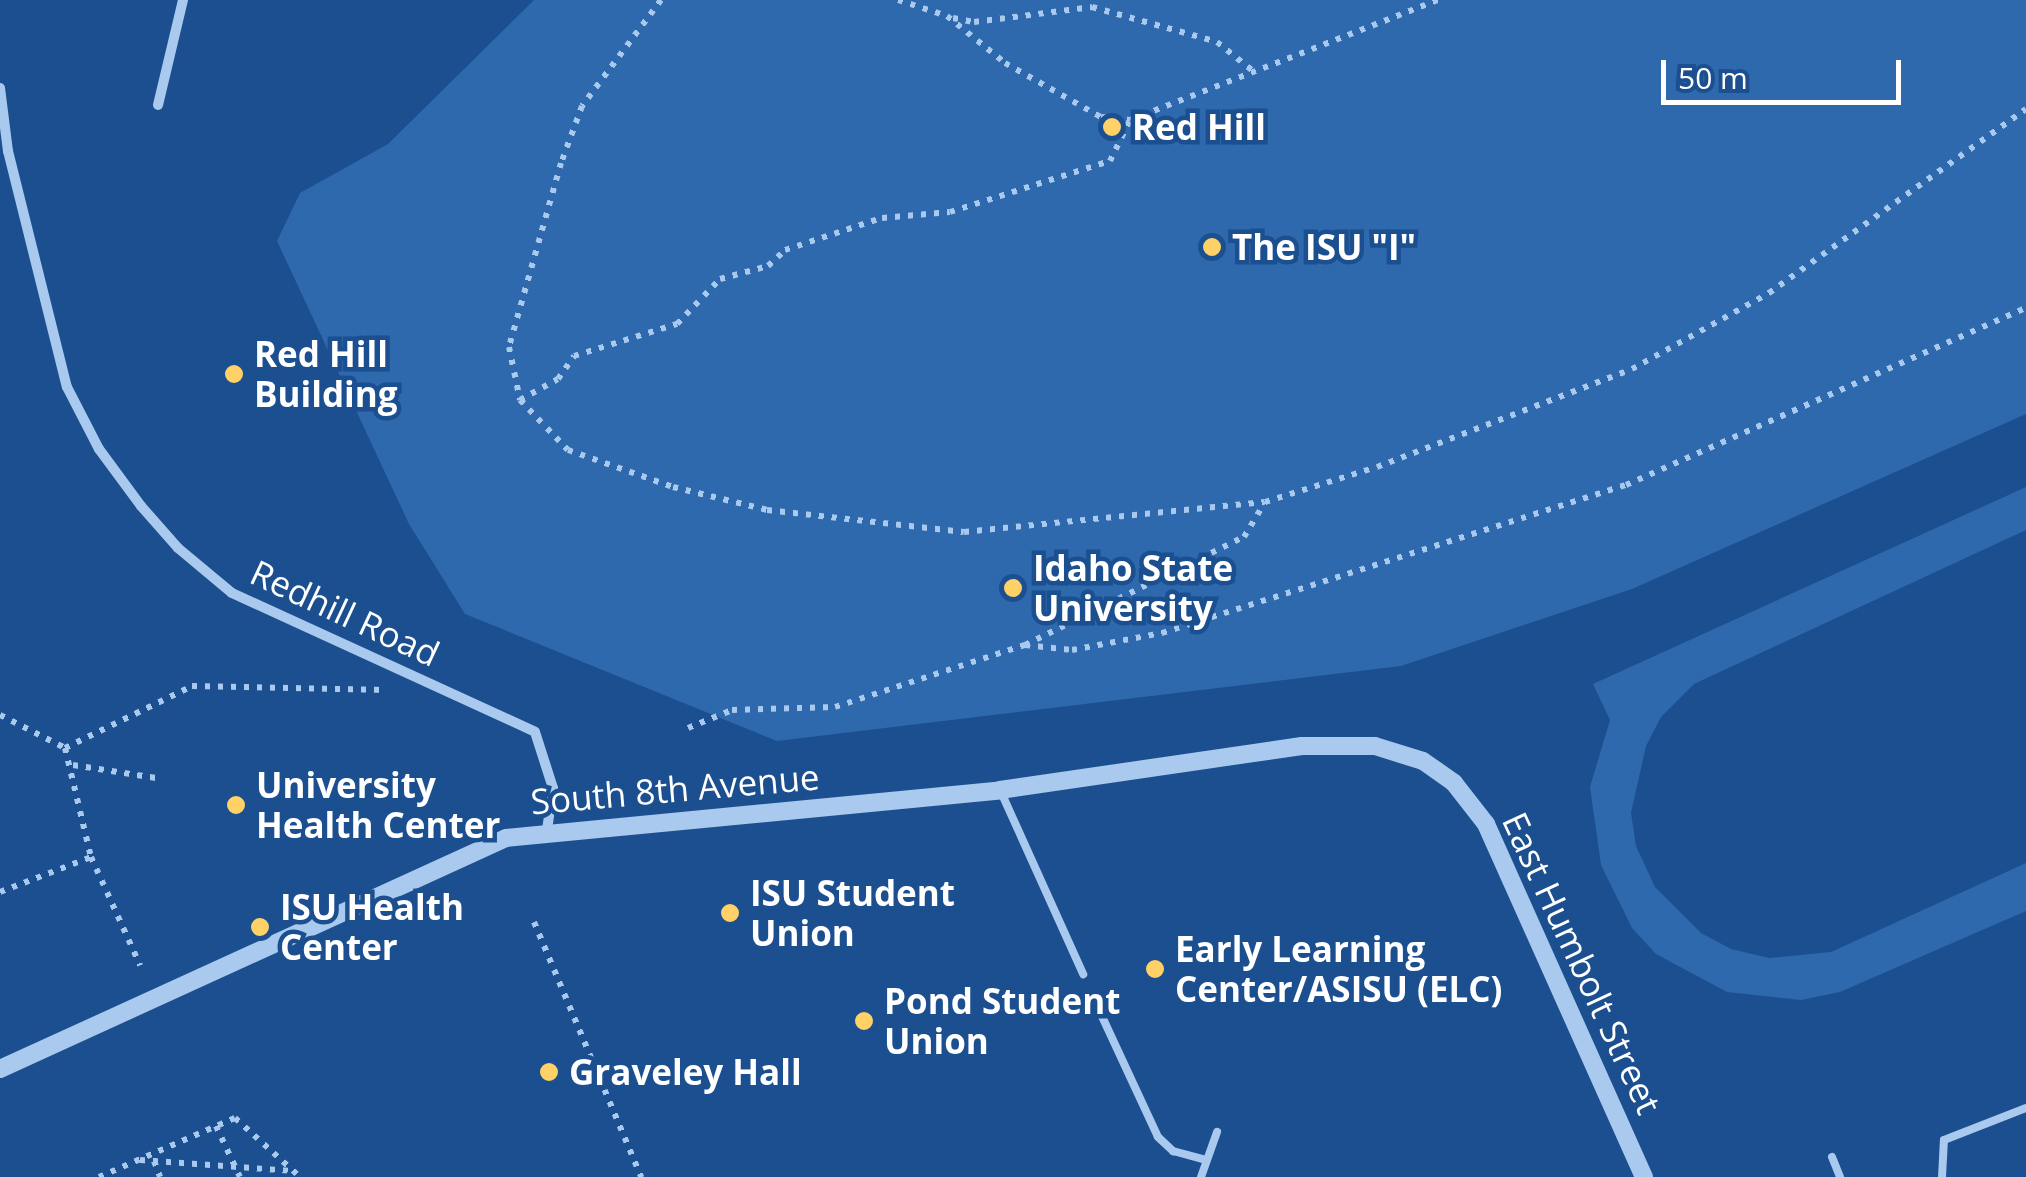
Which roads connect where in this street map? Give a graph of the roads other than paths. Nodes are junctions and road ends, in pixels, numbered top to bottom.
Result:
1 (183, 0) edge
2 (0, 88) edge
3 (158, 104) dead end
4 (1402, 752) joint
5 (1000, 790) junction
6 (546, 830) junction
7 (1083, 974) dead end
8 (1093, 997) dead end
9 (0, 1069) edge
10 (2026, 1108) edge
11 (1218, 1132) dead end
12 (1832, 1157) dead end
13 (1206, 1160) junction
14 (1201, 1177) edge
15 (1644, 1177) edge
16 (1840, 1177) edge
17 (1942, 1177) edge

1 - 3 street
2 - 6 street, Redhill Road
4 - 5 street, South 8th Avenue
4 - 15 street, East Humbolt Street
5 - 6 street, South 8th Avenue
5 - 7 lane
6 - 9 street, South 8th Avenue
8 - 13 lane
10 - 17 lane
11 - 13 lane
12 - 16 lane
13 - 14 lane

